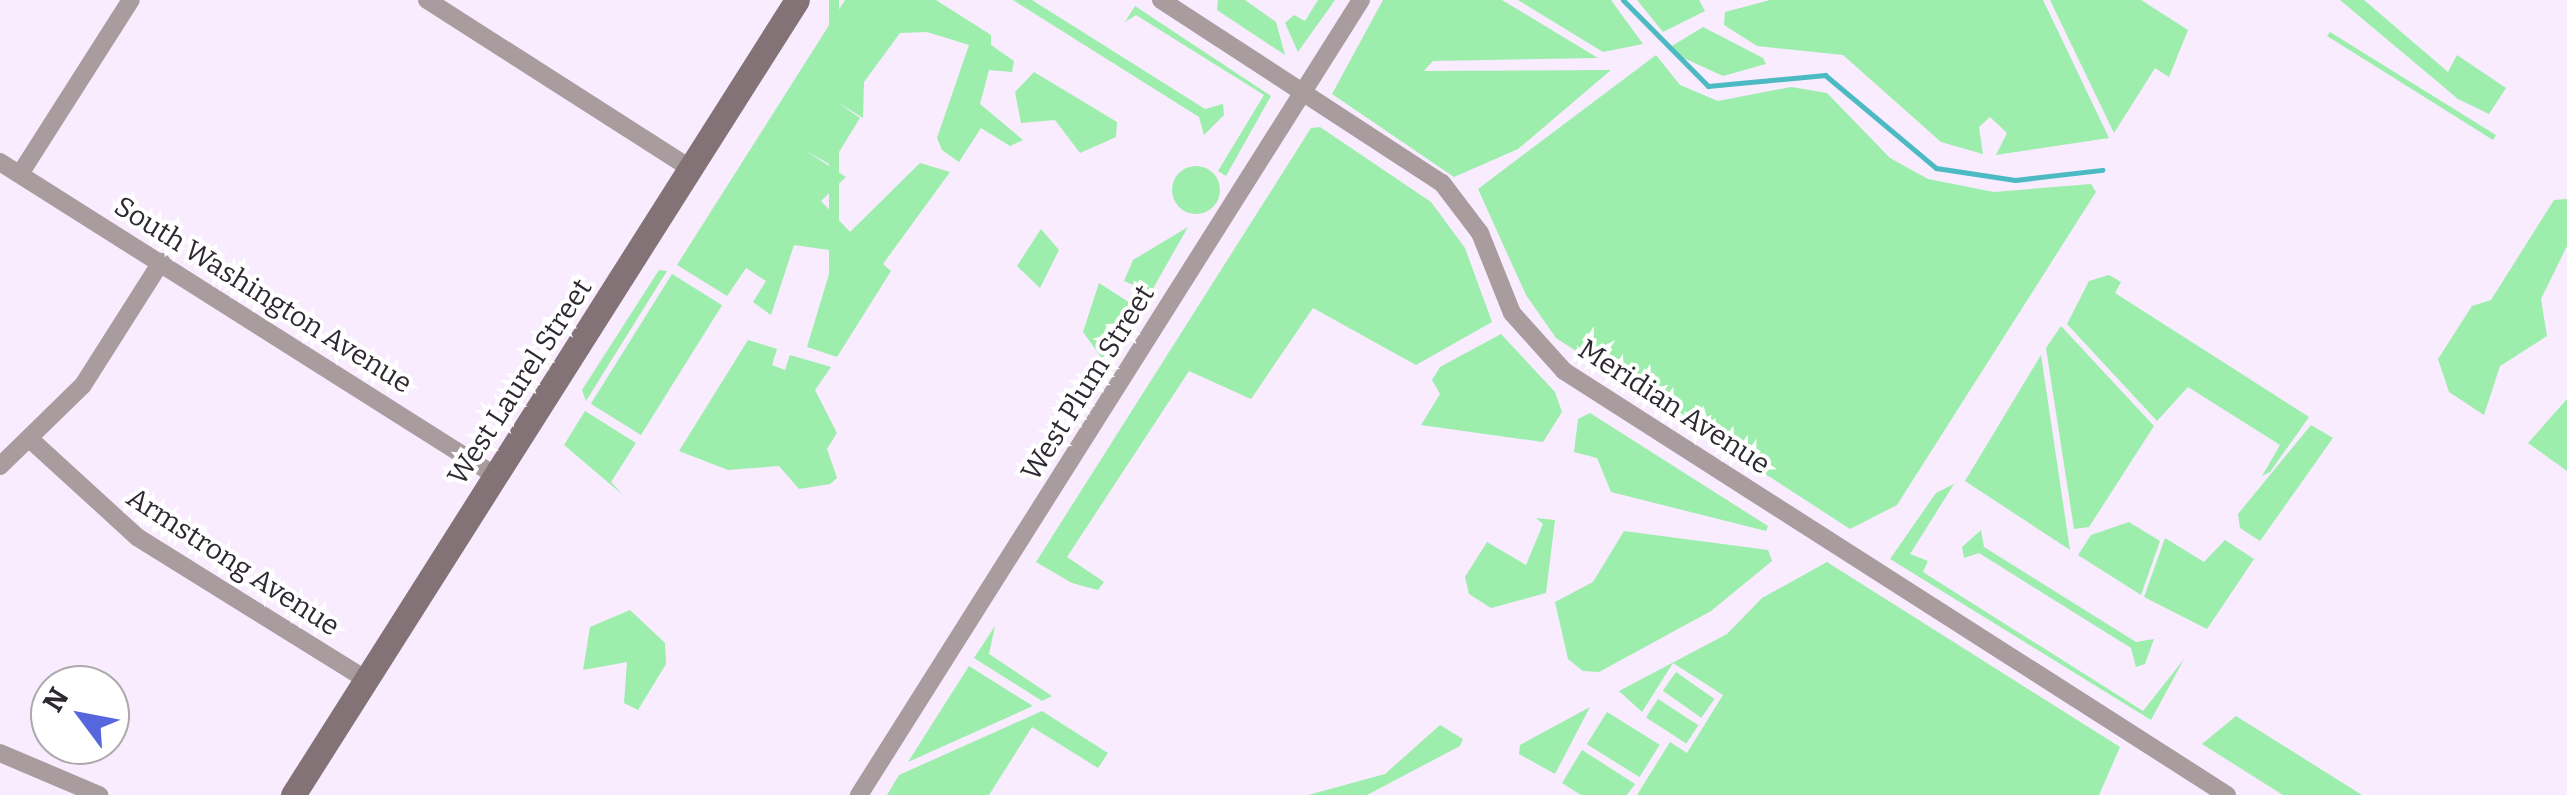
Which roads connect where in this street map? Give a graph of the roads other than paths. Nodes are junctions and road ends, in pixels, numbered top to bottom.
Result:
1 (131, 0) edge
2 (427, 0) edge
3 (797, 0) edge
4 (1160, 0) edge
5 (1361, 0) edge
6 (1304, 92) junction
7 (0, 162) edge
8 (691, 169) junction
9 (20, 174) junction
10 (161, 262) junction
11 (32, 441) junction
12 (0, 466) edge
13 (496, 476) junction
14 (367, 680) junction
15 (0, 753) edge
16 (99, 795) edge
17 (293, 795) edge
18 (859, 795) edge
19 (2227, 795) edge

1 - 9 street
2 - 8 street
3 - 8 main road, West Laurel Street
4 - 6 street, Meridian Avenue
5 - 6 street, West Plum Street
6 - 18 street, West Plum Street
6 - 19 street, Meridian Avenue
7 - 9 street, South Washington Avenue
8 - 13 main road, West Laurel Street
9 - 10 street, South Washington Avenue
10 - 11 street
10 - 13 street, South Washington Avenue
11 - 12 street
11 - 14 street, Armstrong Avenue
13 - 14 main road, West Laurel Street
14 - 17 main road, West Laurel Street
15 - 16 street

